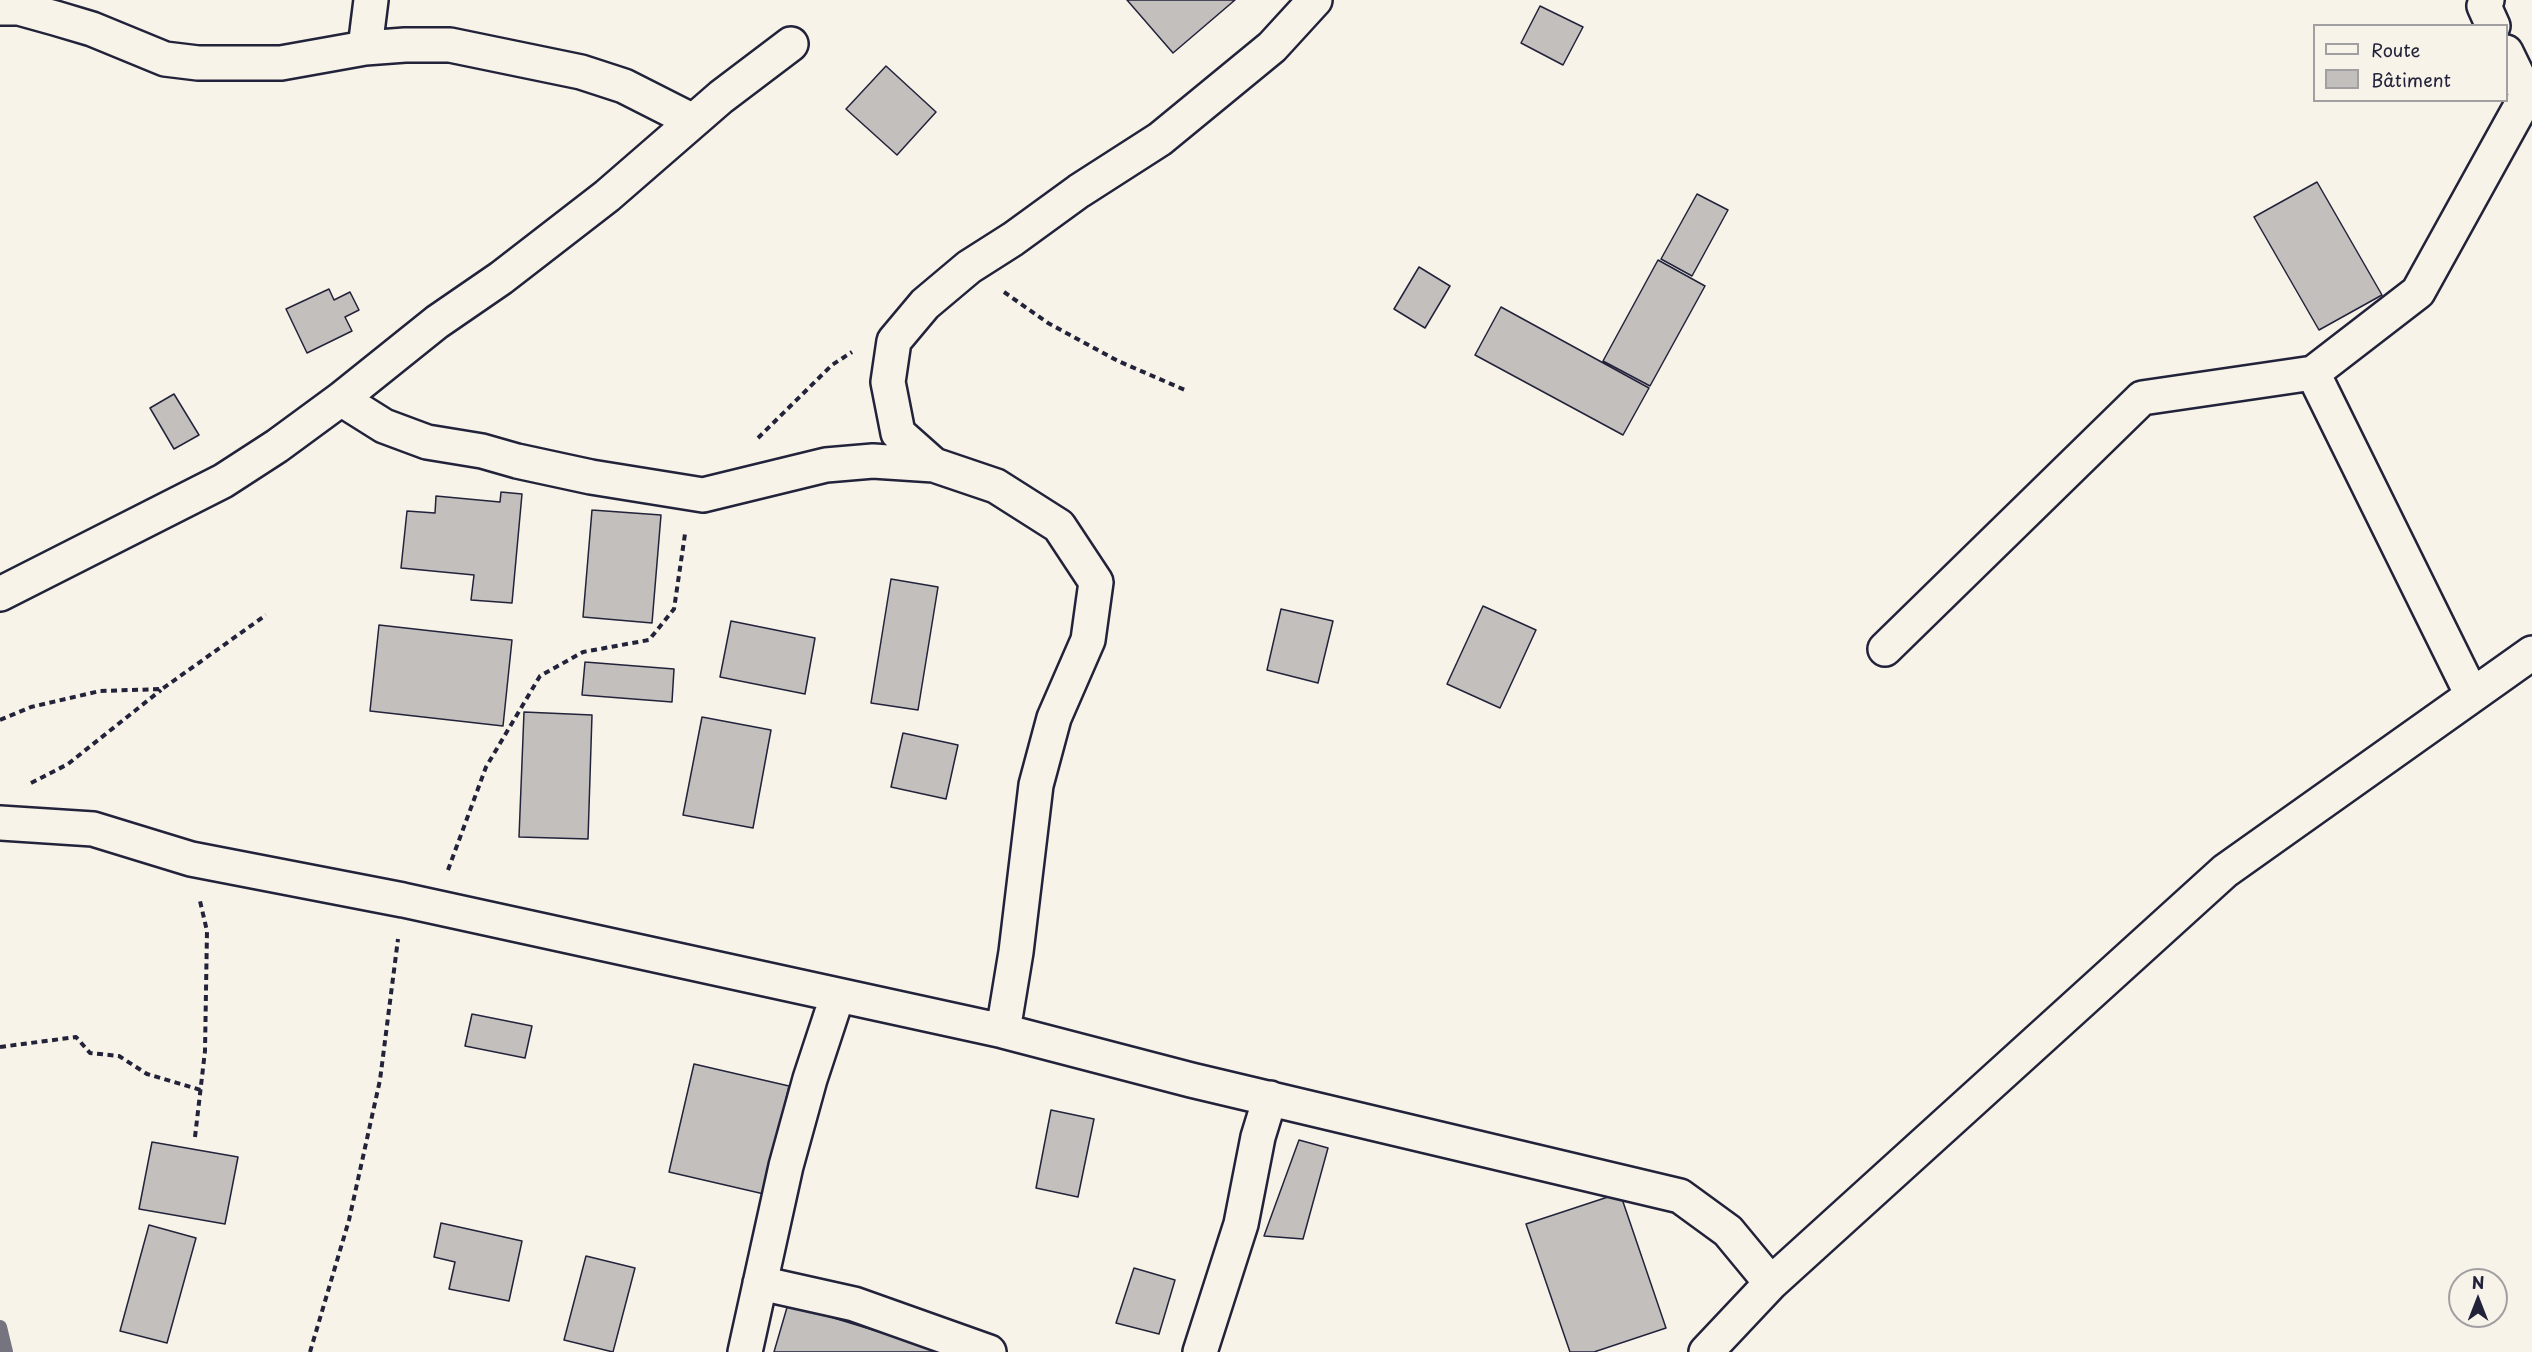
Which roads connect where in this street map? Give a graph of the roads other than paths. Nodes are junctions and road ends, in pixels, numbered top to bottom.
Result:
1 (371, 0) edge
2 (1315, 0) edge
3 (2487, 0) edge
4 (0, 8) edge
5 (2492, 24) edge
6 (791, 44) dead end
7 (365, 48) junction
8 (2508, 56) edge
9 (693, 121) junction
10 (2313, 373) junction
11 (341, 399) junction
12 (934, 465) junction
13 (0, 594) edge
14 (1885, 649) dead end
15 (2532, 653) edge
16 (2472, 695) junction
17 (0, 823) edge
18 (837, 997) junction
19 (1003, 1031) junction
20 (1270, 1098) junction
21 (760, 1283) junction
22 (1771, 1283) junction
23 (745, 1352) edge
24 (989, 1352) edge
25 (1200, 1352) edge
26 (1706, 1352) edge

1 - 7 street
2 - 12 street
3 - 5 street
4 - 7 street
6 - 9 street
7 - 9 street
8 - 10 street
9 - 11 street
10 - 14 street
10 - 16 street
11 - 12 street
11 - 13 street
12 - 19 street
15 - 16 street
16 - 22 street
17 - 18 street
18 - 19 street
18 - 21 street
19 - 20 street
20 - 22 street
20 - 25 street
21 - 23 street
21 - 24 street
22 - 26 street

